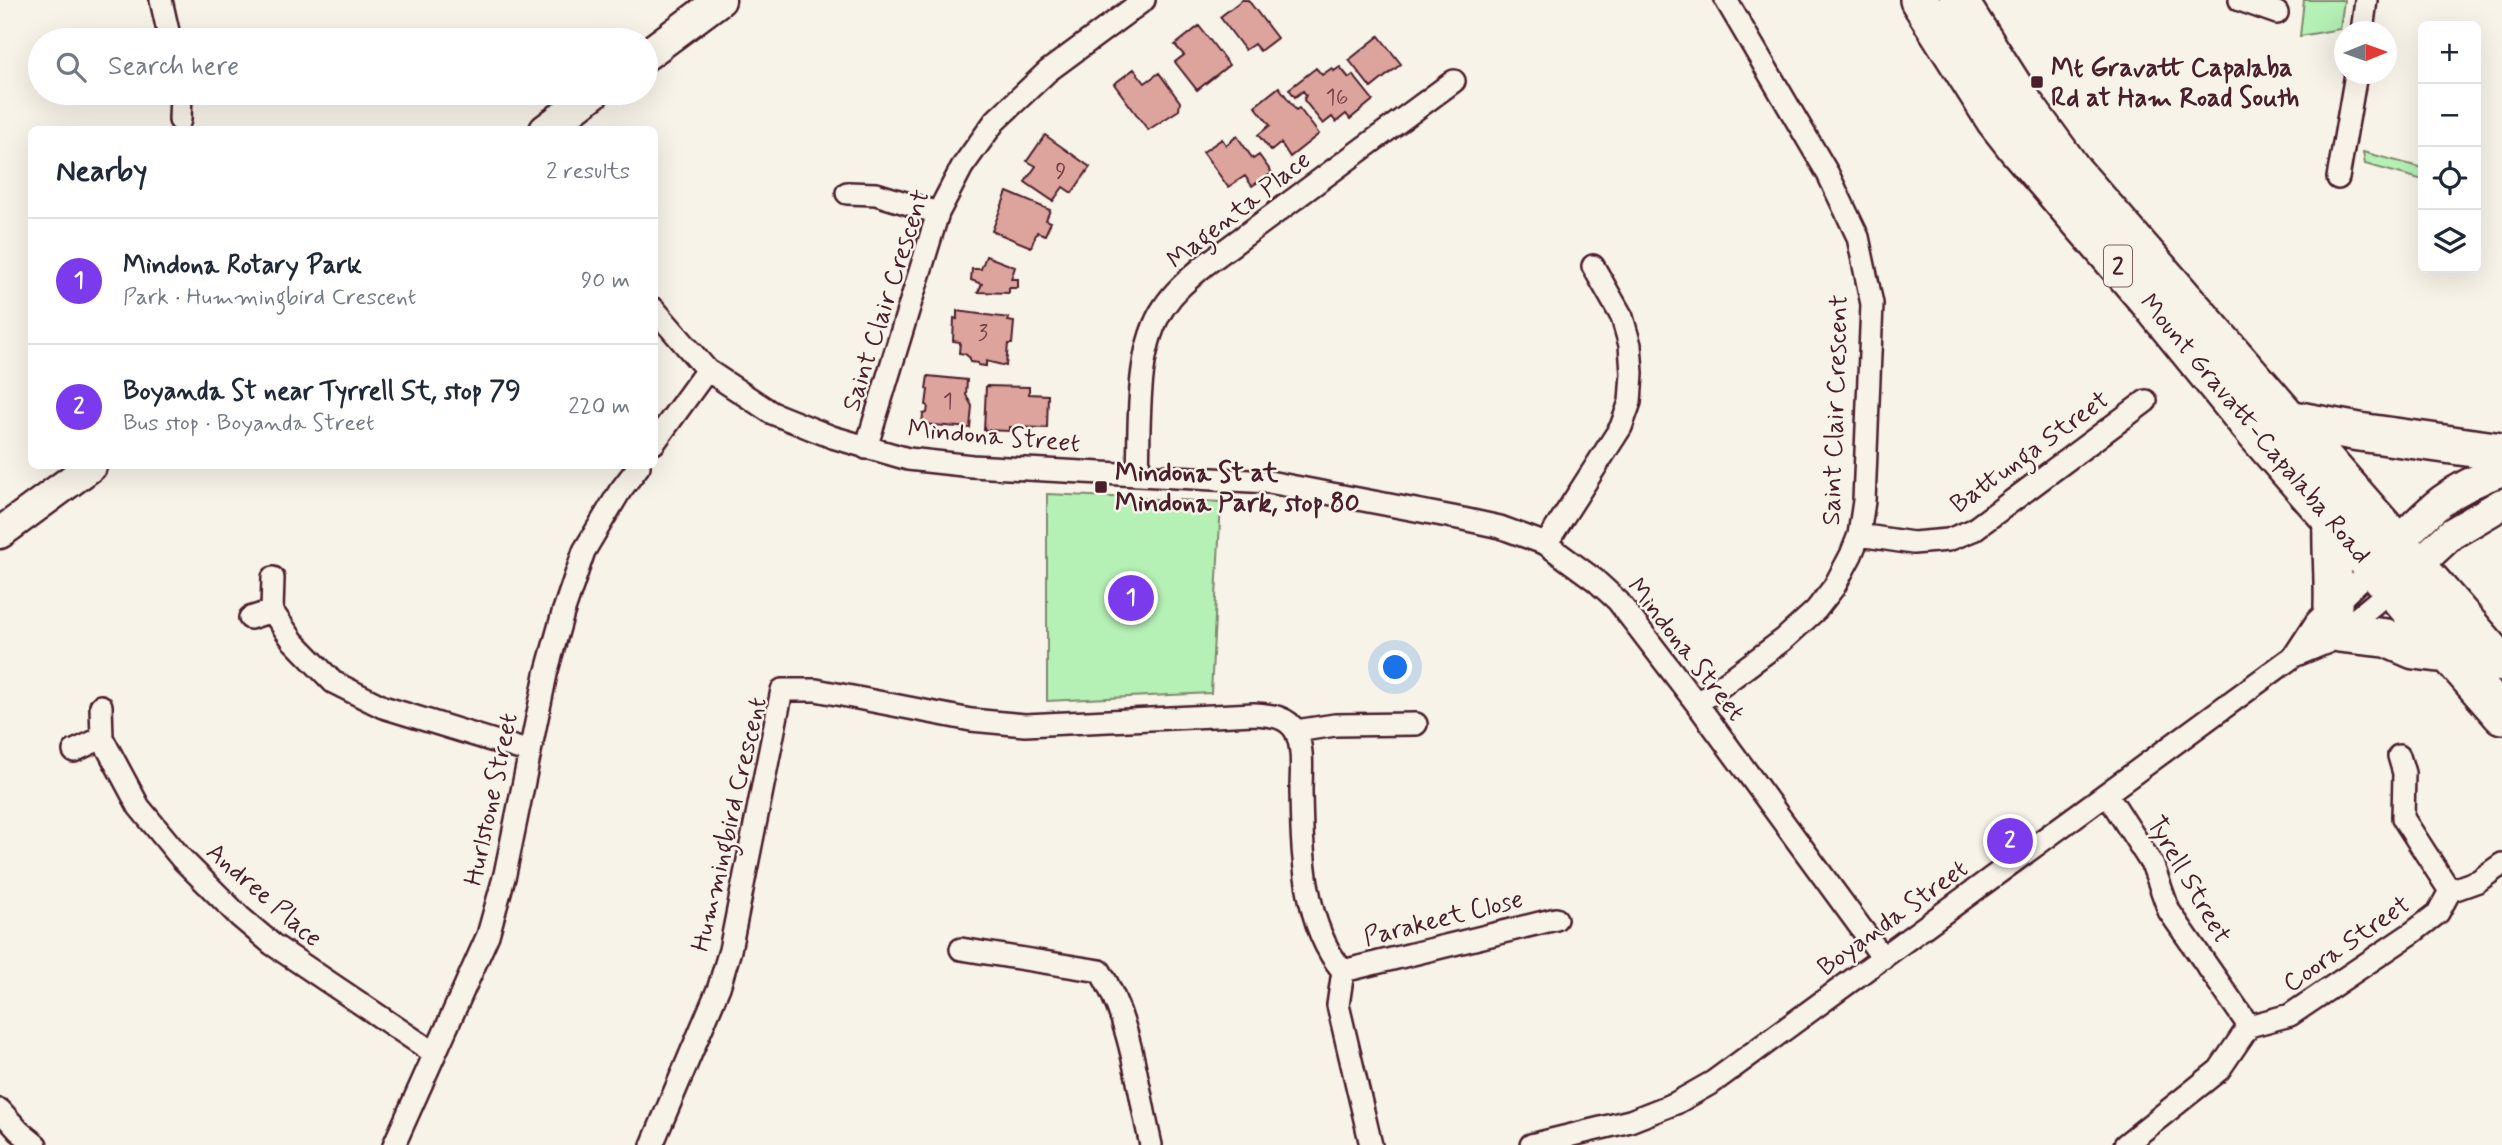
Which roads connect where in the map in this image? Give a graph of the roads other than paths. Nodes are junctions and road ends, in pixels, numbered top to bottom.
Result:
1 (161, 0) edge
2 (720, 0) edge
3 (1144, 0) edge
4 (1726, 0) edge
5 (1919, 0) edge
6 (1958, 0) edge
7 (2240, 0) edge
8 (2367, 0) edge
9 (2277, 13) dead end
10 (2364, 21) edge
11 (167, 28) edge
12 (658, 46) edge
13 (1454, 81) dead end
14 (2354, 84) edge
15 (181, 105) edge
16 (578, 105) edge
17 (180, 120) dead end
18 (550, 126) edge
19 (2338, 178) dead end
20 (847, 193) dead end
21 (938, 213) junction
22 (1593, 266) dead end
23 (658, 314) edge
24 (707, 370) junction
25 (2146, 401) dead end
26 (2288, 419) junction
27 (658, 437) edge
28 (866, 448) junction
29 (2502, 454) edge
30 (88, 469) edge
31 (637, 469) edge
32 (2502, 470) edge
33 (1138, 475) junction
34 (2502, 504) edge
35 (2332, 522) junction
36 (0, 533) edge
37 (1859, 534) junction
38 (1546, 544) junction
39 (2395, 567) junction
40 (273, 578) dead end
41 (272, 611) junction
42 (250, 618) dead end
43 (2336, 620) junction
44 (2447, 654) junction
45 (2502, 663) edge
46 (1697, 704) junction
47 (101, 706) dead end
48 (2502, 715) edge
49 (1416, 724) dead end
50 (1296, 731) junction
51 (102, 738) junction
52 (74, 751) dead end
53 (530, 752) junction
54 (2399, 756) dead end
55 (2107, 794) junction
56 (2502, 864) edge
57 (2450, 891) junction
58 (1556, 919) dead end
59 (961, 949) dead end
60 (1883, 958) junction
61 (1343, 971) junction
62 (2249, 1026) junction
63 (434, 1053) junction
64 (0, 1110) edge
65 (36, 1145) edge
66 (394, 1145) edge
67 (652, 1145) edge
68 (1151, 1145) edge
69 (1371, 1145) edge
70 (1531, 1145) edge
71 (2125, 1145) edge

1 - 11 street
2 - 12 street
3 - 21 street, Saint Clair Crescent
4 - 37 street, Saint Clair Crescent
5 - 35 highway, Mount Gravatt-Capalaba Road / 2
6 - 26 highway, Mount Gravatt-Capalaba Road / 2
7 - 9 street
8 - 10 street
13 - 33 street, Magenta Place
14 - 19 street
15 - 17 street
16 - 18 street
20 - 21 street
21 - 28 street, Saint Clair Crescent
22 - 38 street
23 - 24 street, Mindona Street
24 - 27 street
24 - 28 street, Mindona Street
25 - 37 street, Battunga Street
26 - 29 highway
26 - 39 highway, Mount Gravatt-Capalaba Road / 2
28 - 33 street, Mindona Street
30 - 36 street
31 - 53 street, Hurlstone Street
32 - 39 street
33 - 38 street, Mindona Street
34 - 39 street
35 - 39 highway, Mount Gravatt-Capalaba Road / 2
35 - 43 highway
37 - 46 street, Saint Clair Crescent
38 - 46 street, Mindona Street
39 - 43 street, Boyanda Street
39 - 44 highway, Mount Gravatt-Capalaba Road / 2
39 - 45 highway, Mount Gravatt-Capalaba Road / 2
40 - 41 street
41 - 42 street
41 - 53 street
43 - 44 highway
43 - 55 street, Boyanda Street
44 - 48 highway, Mount Gravatt-Capalaba Road / 2
46 - 60 street, Mindona Street
47 - 51 street, Andree Place
49 - 50 street
50 - 61 street
50 - 67 street, Hummingbird Crescent
51 - 52 street
51 - 63 street, Andree Place
53 - 63 street, Hurlstone Street
54 - 57 street
55 - 60 street, Boyanda Street
55 - 62 street, Tyrell Street
56 - 57 street
57 - 62 street, Coora Street
58 - 61 street, Parakeet Close
59 - 68 street
60 - 70 street, Boyanda Street
61 - 69 street
62 - 71 street
63 - 66 street, Hurlstone Street
64 - 65 street

